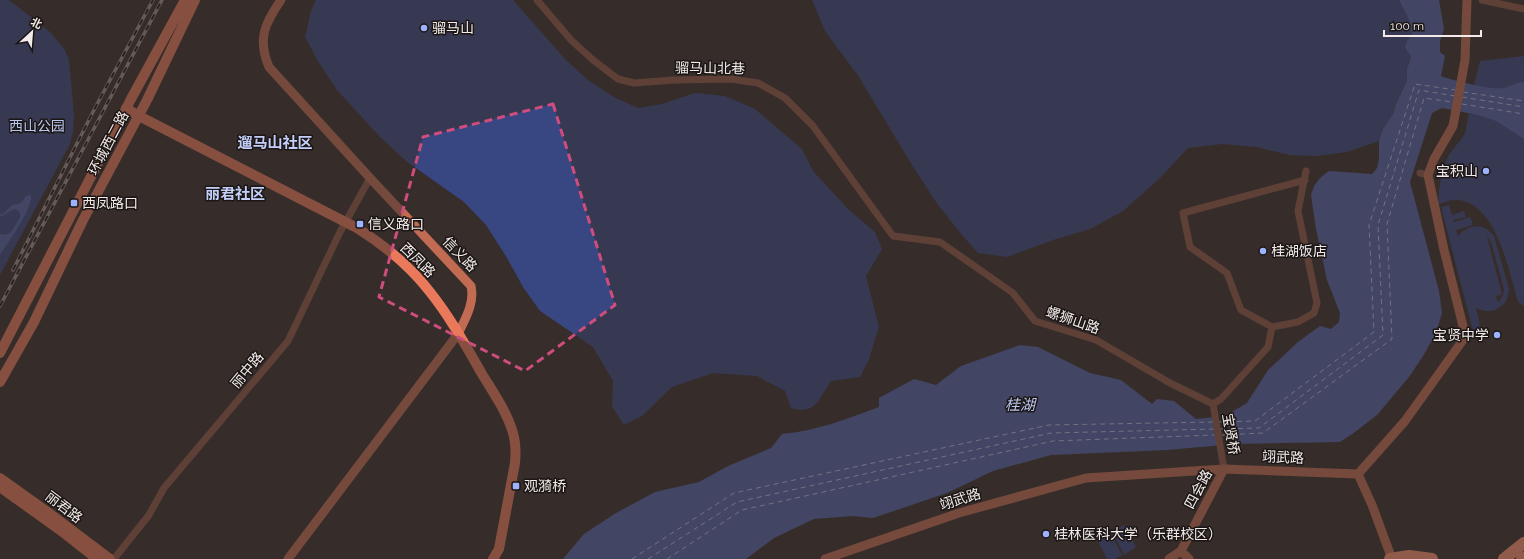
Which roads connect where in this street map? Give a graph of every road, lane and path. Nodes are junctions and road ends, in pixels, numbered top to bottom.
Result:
1 (185, 0) edge
2 (195, 0) edge
3 (281, 0) edge
4 (537, 0) edge
5 (1467, 0) edge
6 (1482, 0) edge
7 (1524, 9) edge
8 (126, 108) junction
9 (139, 116) junction
10 (1306, 171) dead end
11 (370, 178) junction
12 (1305, 180) junction
13 (345, 222) junction
14 (940, 242) joint
15 (1272, 327) junction
16 (458, 334) junction
17 (0, 353) edge
18 (0, 382) edge
19 (1213, 404) junction
20 (1224, 469) junction
21 (1358, 474) junction
22 (0, 478) edge
23 (0, 487) edge
24 (1524, 543) edge
25 (1181, 551) junction
26 (500, 554) edge
27 (97, 559) edge
28 (110, 559) edge
29 (114, 559) edge
30 (288, 559) edge
31 (493, 559) edge
32 (825, 559) edge
33 (1169, 559) edge
34 (1189, 559) edge
35 (1391, 559) edge
36 (1432, 559) edge
37 (1504, 559) edge

1 - 8 main road, 环城西二路
2 - 9 main road, 环城西二路
3 - 11 main road, 信义路
4 - 14 street, 骝马山北巷
5 - 21 main road
6 - 7 street
8 - 9 main road, 西凤路
8 - 17 main road, 环城西二路
9 - 13 main road, 西凤路
9 - 18 main road, 环城西二路
10 - 12 street
11 - 13 street, 丽中路
11 - 16 main road, 信义路
12 - 15 street
12 - 15 street
13 - 16 main road, 西凤路
13 - 29 street, 丽中路
14 - 19 street, 螺狮山路
15 - 19 street
16 - 26 main road, 西凤路
16 - 30 main road, 信义路
19 - 20 street, 宝贤桥
20 - 21 main road, 翊武路
20 - 25 main road, 四会路
20 - 32 main road, 翊武路
21 - 35 main road
22 - 28 main road, 丽君路
23 - 27 main road, 丽君路
24 - 37 highway
25 - 33 main road, 四会路
25 - 34 main road
26 - 31 main road, 西凤路
35 - 36 highway

